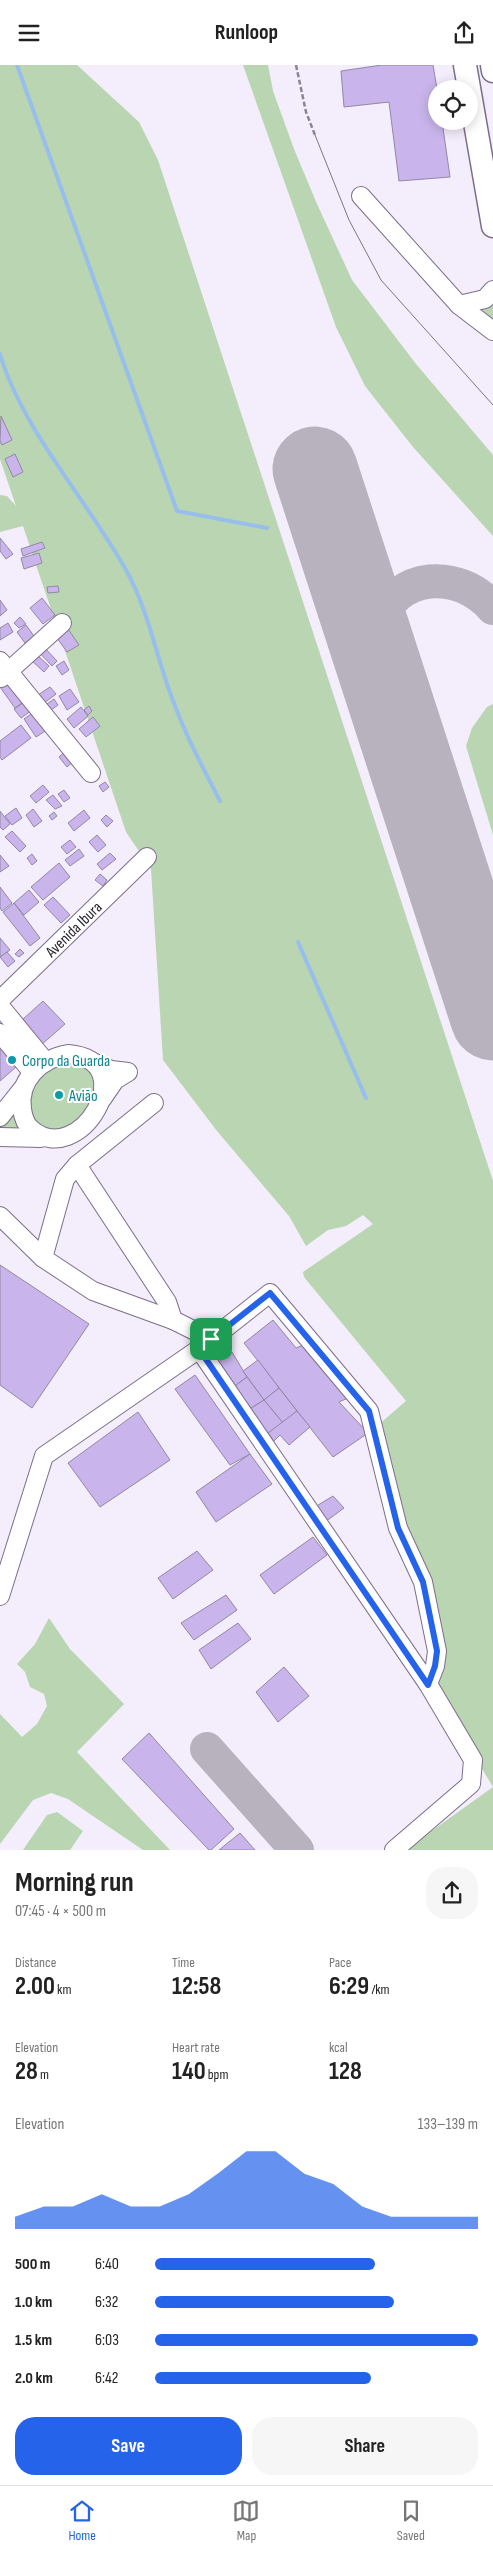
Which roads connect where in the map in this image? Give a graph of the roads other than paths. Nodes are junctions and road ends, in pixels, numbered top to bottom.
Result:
1 (466, 65) edge
2 (492, 65) edge
3 (493, 71) edge
4 (360, 196) dead end
5 (493, 226) edge
6 (493, 290) edge
7 (459, 305) junction
8 (493, 331) edge
9 (62, 623) dead end
10 (3, 670) edge
11 (91, 773) dead end
12 (148, 857) dead end
13 (0, 999) edge
14 (0, 1006) edge
15 (0, 1033) edge
16 (95, 1063) junction
17 (39, 1067) junction
18 (23, 1087) junction
19 (102, 1099) junction
20 (154, 1103) dead end
21 (0, 1117) edge
22 (0, 1137) edge
23 (41, 1138) junction
24 (77, 1165) junction
25 (0, 1216) edge
26 (43, 1257) junction
27 (173, 1320) junction
28 (205, 1344) junction
29 (0, 1596) edge
30 (428, 1685) junction
31 (394, 1850) edge

1 - 5 main road
2 - 3 main road
4 - 7 street
6 - 7 street
7 - 8 street
9 - 10 street
10 - 11 street
12 - 13 street, Avenida Ibura
14 - 17 street
15 - 17 street
16 - 17 street
16 - 19 street
16 - 19 street
17 - 18 street
18 - 21 street
18 - 23 street
19 - 23 street
20 - 24 street
22 - 23 street
24 - 26 street
24 - 27 street
25 - 26 street
26 - 27 street
27 - 28 street
28 - 29 street
28 - 30 street
28 - 30 street
30 - 31 street

